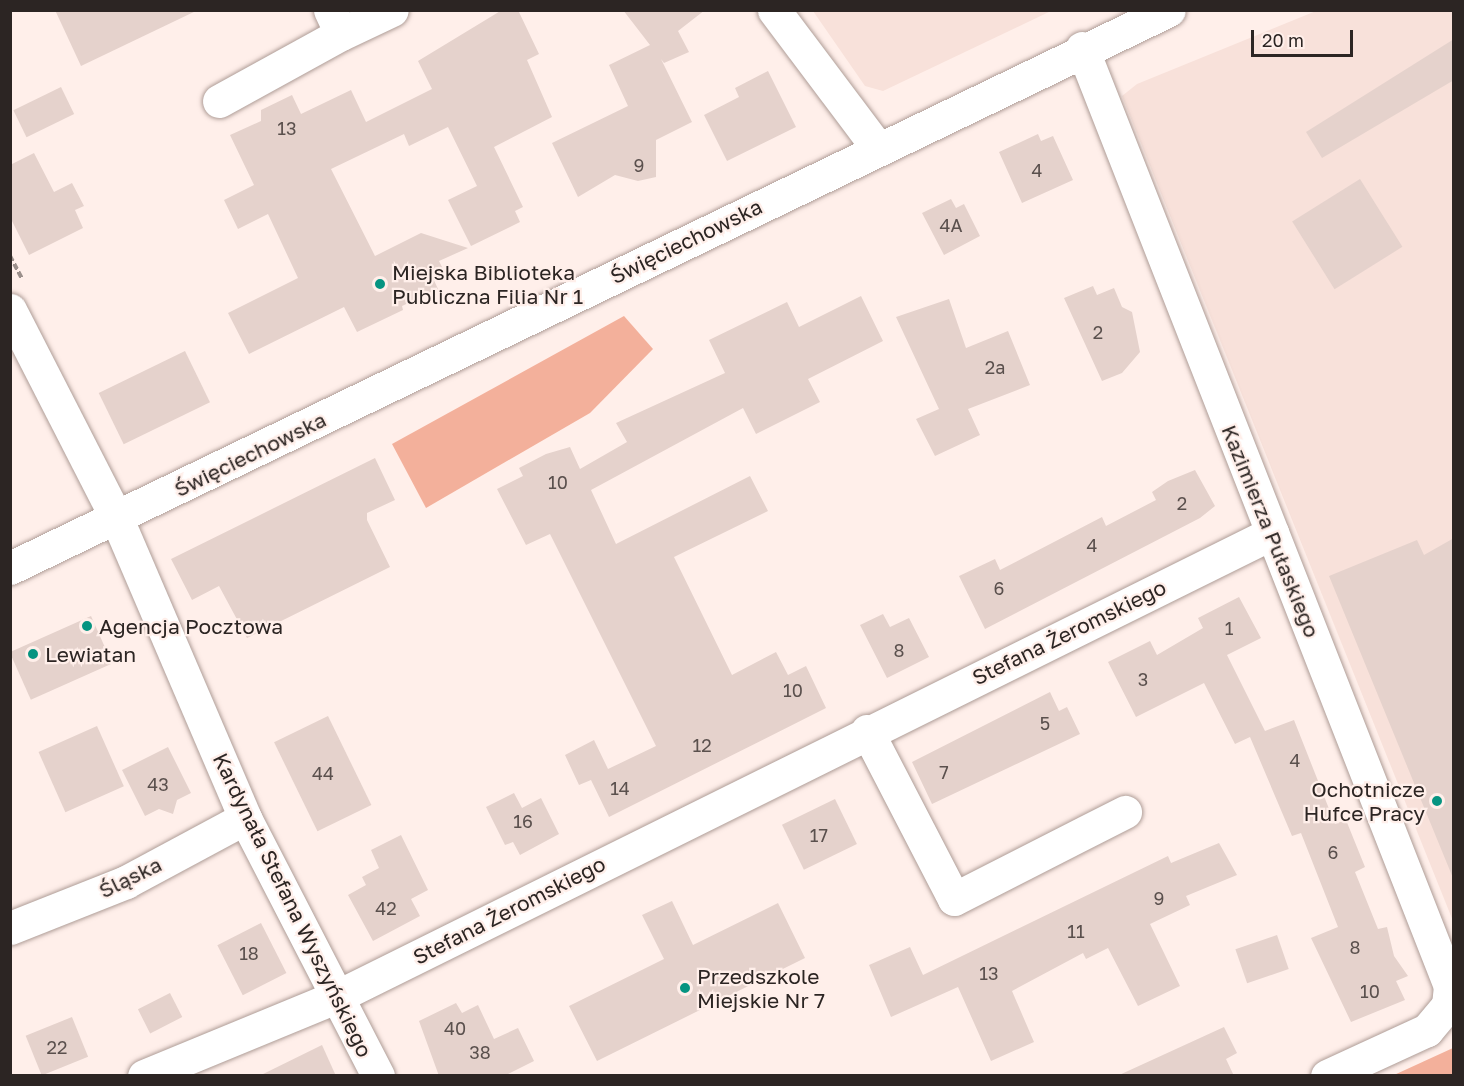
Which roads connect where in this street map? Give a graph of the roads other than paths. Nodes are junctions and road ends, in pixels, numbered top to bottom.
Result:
1 (392, 10) edge
2 (774, 10) edge
3 (1169, 10) edge
4 (335, 22) edge
5 (1082, 48) junction
6 (219, 100) dead end
7 (878, 147) junction
8 (10, 310) edge
9 (117, 519) junction
10 (1272, 533) junction
11 (10, 568) edge
12 (867, 731) junction
13 (1125, 812) dead end
14 (245, 818) junction
15 (10, 928) edge
16 (336, 997) junction
17 (144, 1076) edge
18 (378, 1076) edge
19 (1327, 1076) edge

1 - 4 street
2 - 7 street
3 - 5 street, Święciechowska
4 - 6 street
5 - 7 street, Święciechowska
5 - 10 street, Kazimierza Pułaskiego
7 - 9 street, Święciechowska
8 - 9 street, Kardynała Stefana Wyszyńskiego
9 - 11 street, Święciechowska
9 - 14 street, Kardynała Stefana Wyszyńskiego
10 - 12 street, Stefana Żeromskiego
10 - 19 street, Kazimierza Pułaskiego
12 - 13 street
12 - 16 street, Stefana Żeromskiego
14 - 15 street, Śląska
14 - 16 street, Kardynała Stefana Wyszyńskiego
16 - 17 street, Stefana Żeromskiego
16 - 18 street, Kardynała Stefana Wyszyńskiego

